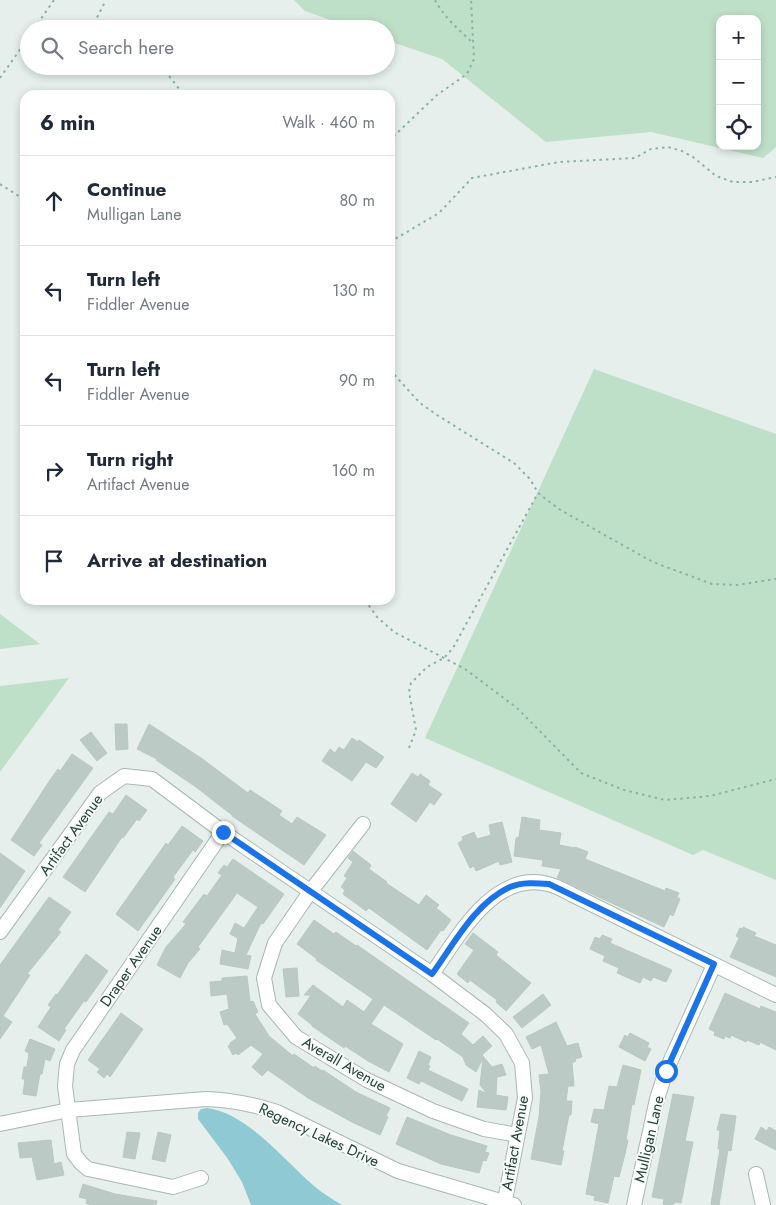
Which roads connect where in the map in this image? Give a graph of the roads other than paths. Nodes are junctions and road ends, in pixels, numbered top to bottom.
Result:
1 (363, 824) dead end
2 (223, 832) junction
3 (310, 892) junction
4 (0, 932) edge
5 (714, 964) junction
6 (432, 974) junction
7 (776, 995) edge
8 (69, 1110) junction
9 (0, 1124) edge
10 (517, 1135) junction
11 (756, 1174) dead end
12 (201, 1178) dead end
13 (507, 1204) edge
14 (634, 1205) edge
15 (763, 1205) edge

1 - 3 street, Averall Avenue
2 - 3 street, Artifact Avenue
2 - 4 street, Artifact Avenue
2 - 8 street, Draper Avenue
3 - 6 street, Artifact Avenue
3 - 10 street, Averall Avenue
5 - 6 street
5 - 7 street
5 - 14 street, Mulligan Lane
6 - 10 street, Artifact Avenue
8 - 9 street, Regency Lakes Drive
8 - 12 street, Draper Avenue
8 - 13 street, Regency Lakes Drive
10 - 13 street, Artifact Avenue
11 - 15 street

